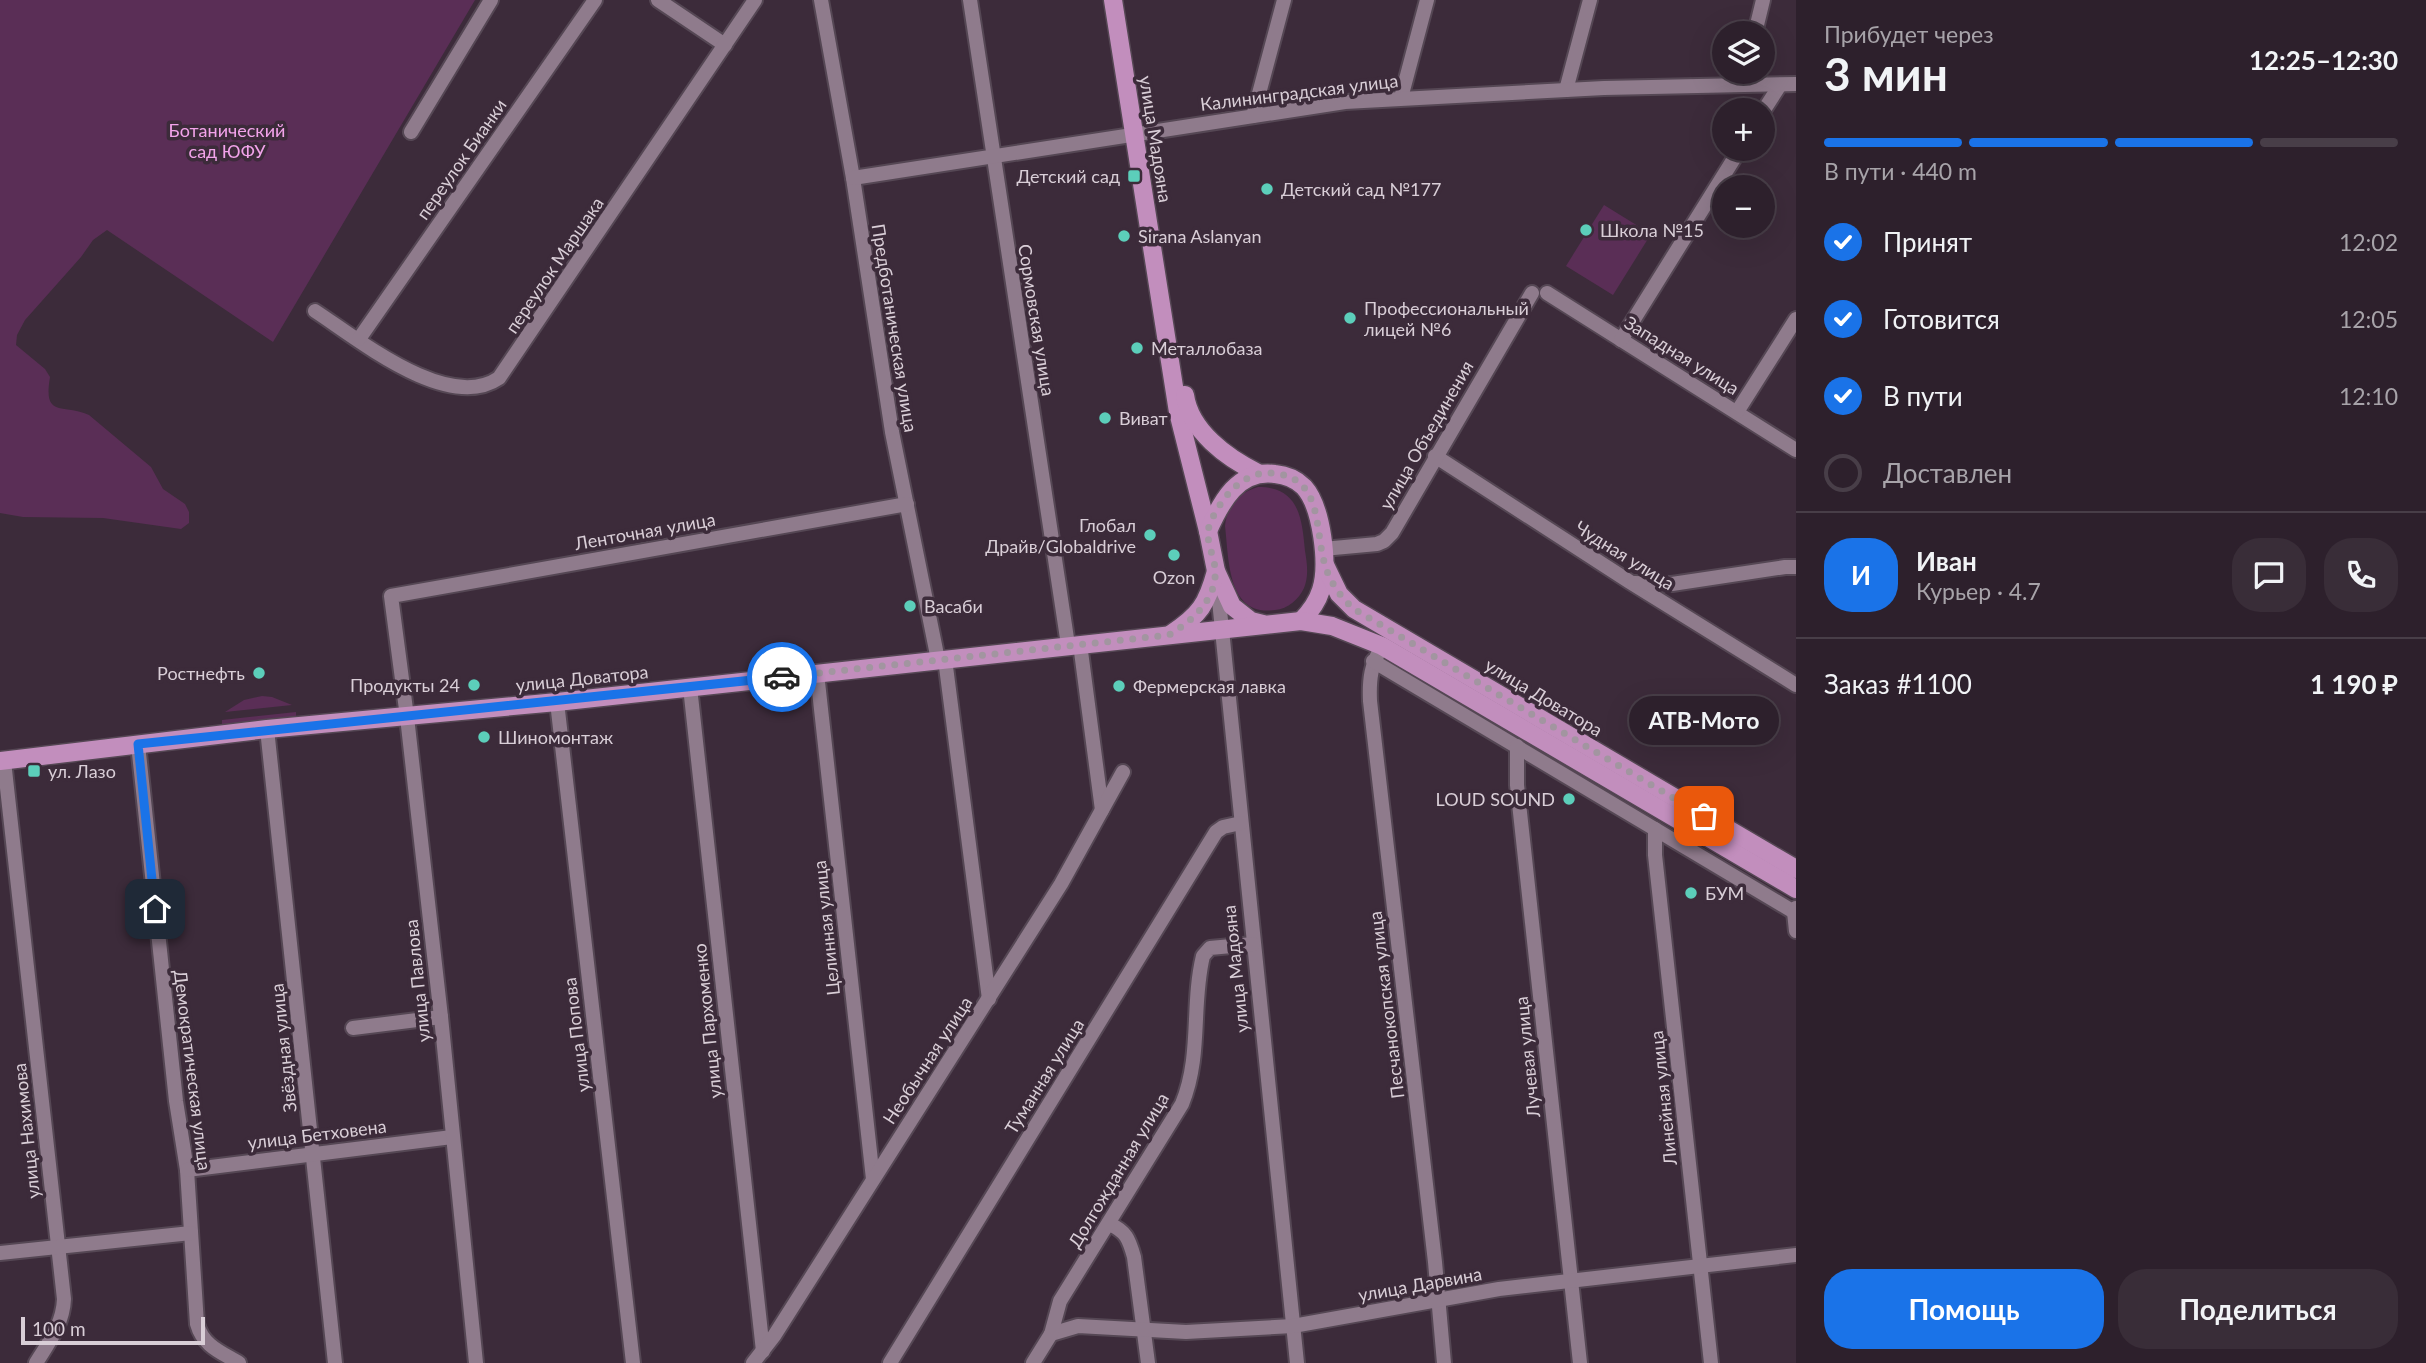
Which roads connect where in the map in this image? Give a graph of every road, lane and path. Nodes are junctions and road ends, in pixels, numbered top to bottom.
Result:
1 (491, 0) edge
2 (595, 0) edge
3 (658, 0) edge
4 (755, 0) edge
5 (821, 0) edge
6 (970, 0) edge
7 (1113, 0) edge
8 (1124, 0) edge
9 (1284, 0) edge
10 (1427, 0) edge
11 (1590, 0) edge
12 (1763, 0) edge
13 (1758, 21) edge
14 (725, 46) junction
15 (1712, 80) edge
16 (1775, 84) edge
17 (1796, 84) edge
18 (1780, 85) junction
19 (1566, 90) junction
20 (1401, 98) junction
21 (1772, 98) edge
22 (1253, 116) junction
23 (411, 132) dead end
24 (1139, 133) junction
25 (993, 157) junction
26 (1733, 161) edge
27 (853, 178) junction
28 (1539, 293) joint
29 (315, 311) dead end
30 (1796, 319) edge
31 (359, 340) junction
32 (1621, 340) junction
33 (1737, 412) junction
34 (1796, 450) edge
35 (1435, 456) junction
36 (1258, 474) junction
37 (907, 504) junction
38 (1208, 531) junction
39 (1324, 557) junction
40 (1796, 567) edge
41 (1216, 571) junction
42 (1630, 582) junction
43 (391, 596) joint
44 (1301, 621) junction
45 (1267, 625) junction
46 (1223, 631) junction
47 (1169, 635) junction
48 (1074, 645) junction
49 (1378, 654) junction
50 (942, 660) junction
51 (817, 673) junction
52 (1796, 685) edge
53 (690, 687) junction
54 (557, 702) junction
55 (407, 717) junction
56 (267, 729) junction
57 (138, 744) junction
58 (1517, 746) junction
59 (2, 761) edge
60 (1123, 772) dead end
61 (1102, 810) junction
62 (1241, 823) junction
63 (1655, 829) junction
64 (1796, 869) edge
65 (1796, 889) edge
66 (1795, 910) edge
67 (1796, 932) edge
68 (1253, 944) junction
69 (989, 999) junction
70 (441, 1017) junction
71 (353, 1028) dead end
72 (452, 1137) junction
73 (313, 1154) junction
74 (187, 1170) junction
75 (873, 1179) junction
76 (1109, 1224) junction
77 (191, 1233) junction
78 (58, 1247) junction
79 (0, 1253) edge
80 (1796, 1255) edge
81 (1700, 1266) junction
82 (1570, 1279) junction
83 (1437, 1301) junction
84 (1293, 1326) junction
85 (1145, 1330) junction
86 (1051, 1334) junction
87 (758, 1357) edge
88 (36, 1363) edge
89 (239, 1363) edge
90 (335, 1363) edge
91 (476, 1363) edge
92 (633, 1363) edge
93 (890, 1363) edge
94 (1033, 1363) edge
95 (1149, 1363) edge
96 (1297, 1363) edge
97 (1444, 1363) edge
98 (1580, 1363) edge
99 (1711, 1363) edge

1 - 23 street
2 - 31 street, переулок Бианки
3 - 14 street
4 - 14 street, переулок Маршака
5 - 27 street, Предботаническая улица
6 - 25 street, Сормовская улица
7 - 24 main road, улица Мадояна
8 - 24 main road, улица Мадояна
9 - 22 street
10 - 20 street
11 - 19 street
12 - 13 street
14 - 31 street, переулок Маршака
15 - 19 street, Калининградская улица
16 - 18 street, Калининградская улица
17 - 18 street, Калининградская улица
18 - 21 street
19 - 20 street, Калининградская улица
20 - 22 street, Калининградская улица
22 - 24 street, Калининградская улица
24 - 25 street, Калининградская улица
24 - 36 main road, улица Мадояна
24 - 38 main road, улица Мадояна
25 - 27 street, Калининградская улица
25 - 48 street, Сормовская улица
26 - 32 street
27 - 37 street, Предботаническая улица
28 - 32 street, Западная улица
28 - 35 street, улица Объединения
29 - 31 street, переулок Маршака
30 - 33 street
32 - 33 street, Западная улица
33 - 34 street, Западная улица
35 - 39 street, улица Объединения
35 - 42 street, Чудная улица
36 - 38 main road
36 - 39 main road
37 - 43 street, Ленточная улица
37 - 50 street, Предботаническая улица
38 - 41 main road
39 - 44 main road
39 - 64 main road, улица Доватора
40 - 42 street
41 - 45 main road
41 - 46 street, улица Мадояна
41 - 47 main road
42 - 52 street, Чудная улица
43 - 55 street, улица Павлова
44 - 45 main road
44 - 49 main road
45 - 46 main road, улица Доватора
46 - 47 main road, улица Доватора
46 - 62 street, улица Мадояна
47 - 48 main road, улица Доватора
48 - 50 main road, улица Доватора
48 - 61 street, Сормовская улица
49 - 58 street
49 - 65 main road
49 - 83 street, Песчанокопская улица
50 - 51 main road, улица Доватора
50 - 69 street, Предботаническая улица
51 - 53 main road, улица Доватора
51 - 75 street, Целинная улица
53 - 54 main road, улица Доватора
53 - 87 street, улица Пархоменко
54 - 55 main road, улица Доватора
54 - 92 street, улица Попова
55 - 56 main road, улица Доватора
55 - 70 street, улица Павлова
56 - 57 main road, улица Доватора
56 - 73 street, Звёздная улица
57 - 59 main road, улица Доватора
57 - 74 street, Демократическая улица
58 - 63 street
58 - 82 street, Лучевая улица
59 - 78 street, улица Нахимова
60 - 61 street, Необычная улица
61 - 69 street, Необычная улица
62 - 68 street, улица Мадояна
62 - 93 street, Туманная улица
63 - 66 street
63 - 81 street, Линейная улица
66 - 67 street
68 - 76 street, Долгожданная улица
68 - 84 street, улица Мадояна
69 - 75 street, Необычная улица
70 - 71 street
70 - 72 street, улица Павлова
72 - 73 street, улица Бетховена
72 - 91 street, улица Павлова
73 - 74 street, улица Бетховена
73 - 90 street, Звёздная улица
74 - 77 street, Демократическая улица
75 - 87 street, Необычная улица
76 - 85 street
76 - 86 street, Долгожданная улица
77 - 78 street
77 - 89 street, Демократическая улица
78 - 79 street
78 - 88 street, улица Нахимова
80 - 81 street, улица Дарвина
81 - 82 street, улица Дарвина
81 - 99 street, Линейная улица
82 - 83 street, улица Дарвина
82 - 98 street, Лучевая улица
83 - 84 street, улица Дарвина
83 - 97 street, Песчанокопская улица
84 - 85 street, улица Дарвина
84 - 96 street, улица Мадояна
85 - 86 street, улица Дарвина
85 - 95 street
86 - 94 street, Долгожданная улица

